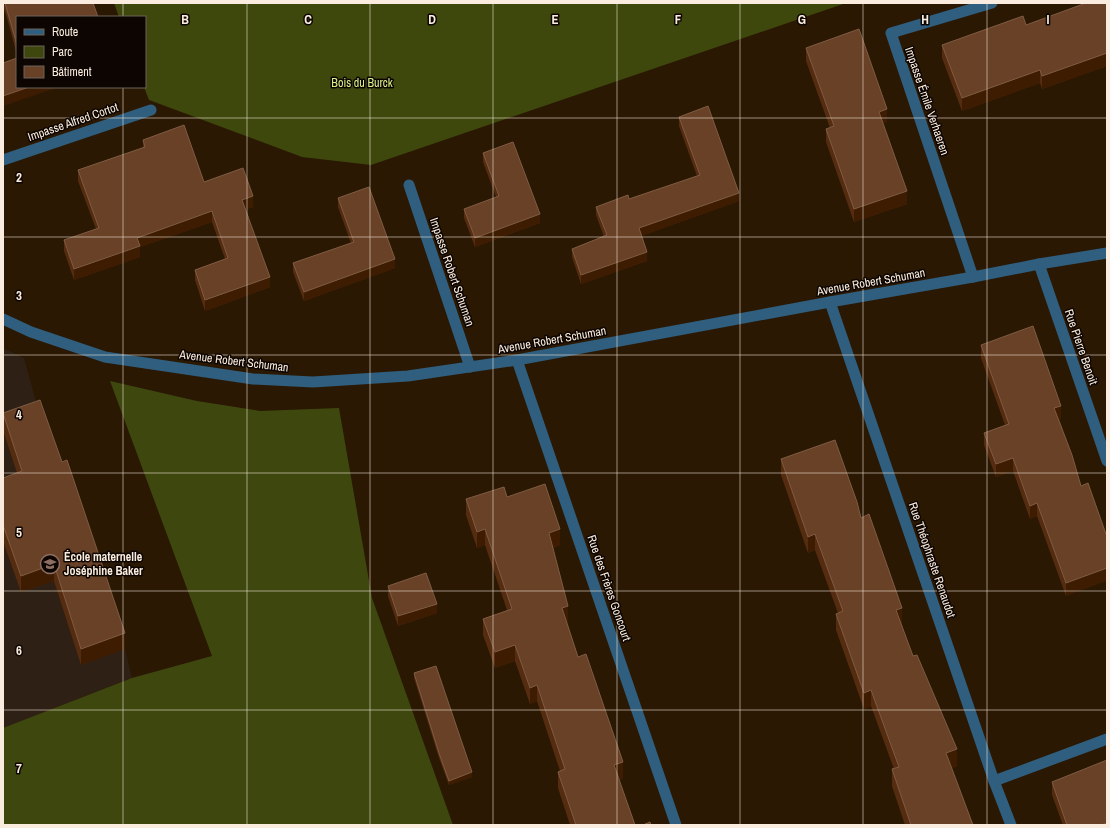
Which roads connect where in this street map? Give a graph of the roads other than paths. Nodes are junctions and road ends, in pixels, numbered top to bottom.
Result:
1 (992, 3) edge
2 (151, 110) dead end
3 (3, 160) edge
4 (409, 185) dead end
5 (1107, 253) edge
6 (1039, 264) junction
7 (973, 278) junction
8 (830, 302) junction
9 (3, 319) edge
10 (517, 360) junction
11 (470, 366) junction
12 (1107, 461) edge
13 (1107, 738) edge
14 (994, 781) junction
15 (676, 825) edge
16 (1011, 825) edge

1 - 7 street, Impasse Émile Verhaeren
2 - 3 street, Impasse Alfred Cortot
4 - 11 street, Impasse Robert Schuman
5 - 6 street, Avenue Robert Schuman
6 - 7 street, Avenue Robert Schuman
6 - 12 street, Rue Pierre Benoit
7 - 8 street, Avenue Robert Schuman
8 - 10 street, Avenue Robert Schuman
8 - 14 street, Rue Théophraste Renaudot
9 - 11 street, Avenue Robert Schuman
10 - 11 street, Avenue Robert Schuman
10 - 15 street, Rue des Frères Goncourt
13 - 14 street
14 - 16 street, Rue Théophraste Renaudot

